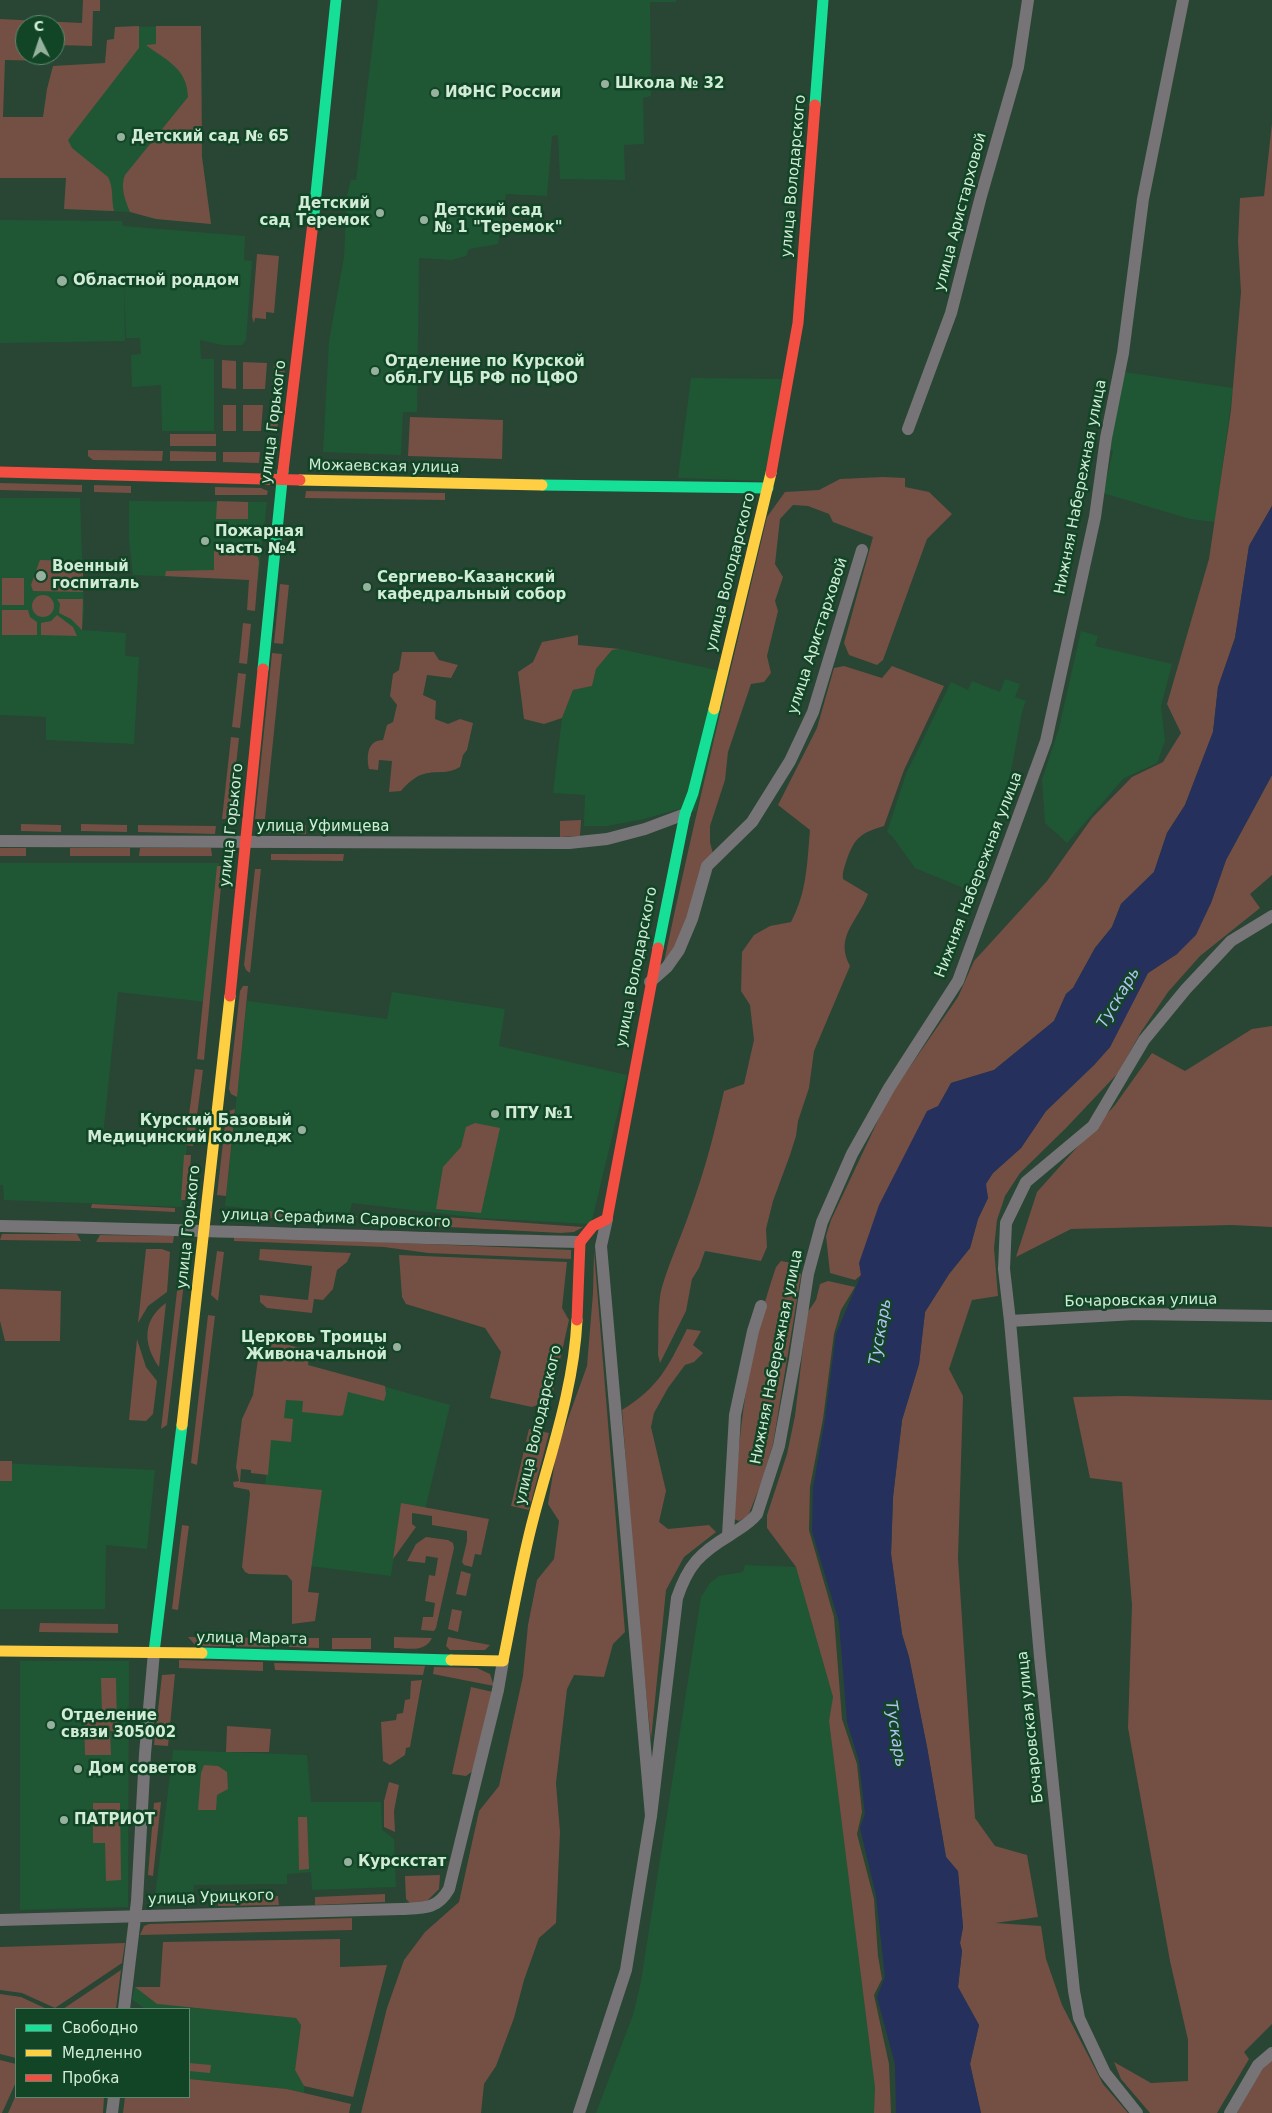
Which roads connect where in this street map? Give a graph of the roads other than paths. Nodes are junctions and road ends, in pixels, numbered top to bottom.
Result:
1 (336, 0) edge
2 (823, 0) edge
3 (1028, 0) edge
4 (1183, 0) edge
5 (908, 429) dead end
6 (0, 472) edge
7 (282, 479) junction
8 (768, 488) junction
9 (862, 550) dead end
10 (685, 814) junction
11 (0, 841) edge
12 (244, 843) junction
13 (1272, 916) edge
14 (650, 982) junction
15 (607, 1219) junction
16 (0, 1226) edge
17 (204, 1230) junction
18 (580, 1242) junction
19 (761, 1306) dead end
20 (1272, 1316) edge
21 (1010, 1321) junction
22 (728, 1536) junction
23 (0, 1651) edge
24 (154, 1652) junction
25 (504, 1660) junction
26 (651, 1816) junction
27 (422, 1908) joint
28 (136, 1916) junction
29 (0, 1920) edge
30 (124, 2008) edge
31 (1272, 2053) edge
32 (114, 2098) edge
33 (112, 2113) edge
34 (579, 2113) edge
35 (1137, 2113) edge
36 (1230, 2113) edge

1 - 7 street, улица Горького
2 - 8 street, улица Володарского
3 - 5 street, улица Аристарховой
4 - 22 street, Нижняя Набережная улица
6 - 7 street, Можаевская улица
7 - 8 street, Можаевская улица
7 - 12 street, улица Горького
8 - 10 street, улица Володарского
9 - 14 street, улица Аристарховой
10 - 12 street, улица Уфимцева
10 - 14 street, улица Володарского
11 - 12 street, улица Уфимцева
12 - 17 street, улица Горького
13 - 21 street, Бочаровская улица
14 - 15 street, улица Володарского
15 - 18 street
15 - 26 street, Нижняя Набережная улица
16 - 17 street, улица Серафима Саровского
17 - 18 street, улица Серафима Саровского
17 - 24 street, улица Горького
18 - 25 street, улица Володарского
19 - 22 street
20 - 21 street, Бочаровская улица
21 - 35 street, Бочаровская улица
22 - 26 street, Нижняя Набережная улица
23 - 24 street, улица Марата
24 - 25 street, улица Марата
24 - 28 street
25 - 27 street, улица Володарского
26 - 34 street, Нижняя Набережная улица
27 - 28 street, улица Урицкого
28 - 29 street, улица Урицкого
28 - 30 street
31 - 36 street
32 - 33 street

